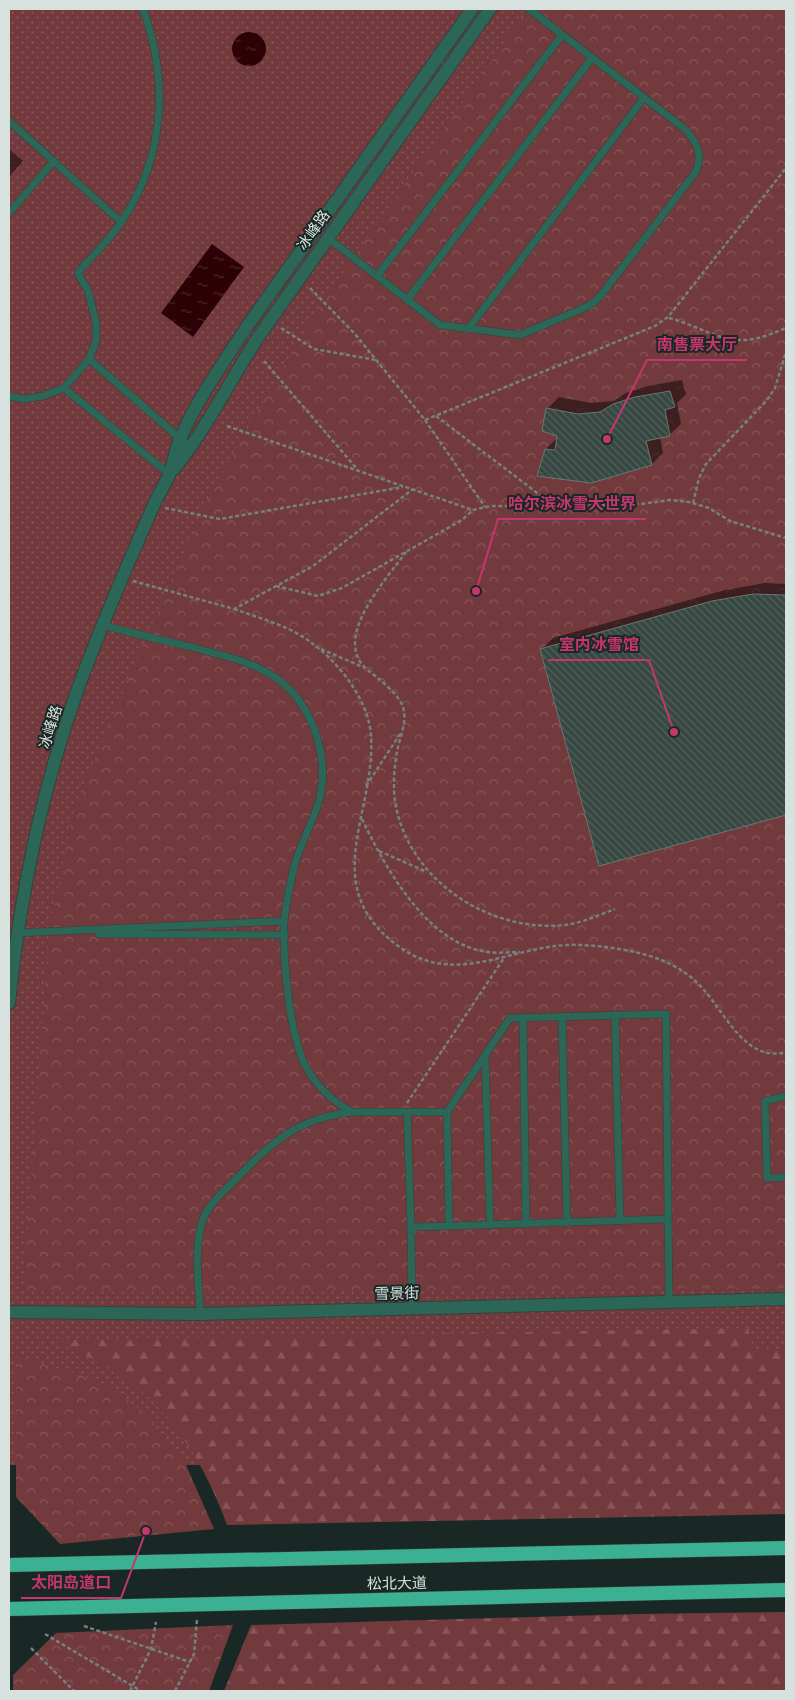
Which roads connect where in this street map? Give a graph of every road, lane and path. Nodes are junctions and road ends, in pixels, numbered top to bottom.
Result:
1 (143, 9) edge
2 (472, 9) edge
3 (490, 9) edge
4 (529, 9) edge
5 (562, 34) junction
6 (592, 58) junction
7 (644, 98) junction
8 (9, 121) edge
9 (54, 161) junction
10 (9, 213) edge
11 (121, 222) junction
12 (328, 238) junction
13 (377, 276) junction
14 (407, 300) junction
15 (668, 317) dead end
16 (281, 328) dead end
17 (786, 328) edge
18 (468, 329) junction
19 (786, 352) edge
20 (89, 359) junction
21 (264, 361) dead end
22 (377, 361) dead end
23 (64, 388) junction
24 (9, 396) edge
25 (436, 416) dead end
26 (425, 420) dead end
27 (228, 426) dead end
28 (180, 439) junction
29 (191, 448) junction
30 (359, 471) junction
31 (169, 474) junction
32 (404, 486) junction
33 (413, 489) junction
34 (693, 503) junction
35 (153, 506) junction
36 (554, 506) junction
37 (485, 507) junction
38 (473, 510) junction
39 (786, 538) edge
40 (406, 552) junction
41 (122, 578) junction
42 (276, 586) junction
43 (234, 609) junction
44 (102, 625) junction
45 (319, 648) junction
46 (366, 668) junction
47 (402, 730) junction
48 (366, 787) junction
49 (361, 818) junction
50 (378, 850) junction
51 (428, 872) junction
52 (615, 910) dead end
53 (284, 921) junction
54 (12, 933) edge
55 (285, 935) junction
56 (525, 952) junction
57 (504, 957) junction
58 (9, 1004) edge
59 (615, 1015) junction
60 (562, 1017) junction
61 (523, 1018) junction
62 (786, 1052) edge
63 (485, 1054) junction
64 (786, 1096) edge
65 (352, 1112) junction
66 (404, 1112) junction
67 (447, 1112) junction
68 (786, 1177) edge
69 (668, 1219) junction
70 (620, 1221) junction
71 (567, 1222) junction
72 (526, 1224) junction
73 (490, 1225) junction
74 (450, 1226) junction
75 (411, 1227) junction
76 (786, 1300) edge
77 (669, 1302) junction
78 (412, 1309) junction
79 (9, 1312) edge
80 (200, 1314) junction
81 (786, 1548) edge
82 (9, 1565) edge
83 (786, 1590) edge
84 (9, 1609) edge
85 (197, 1620) dead end
86 (156, 1622) dead end
87 (84, 1626) dead end
88 (45, 1634) dead end
89 (31, 1648) dead end
90 (150, 1649) junction
91 (190, 1662) junction
92 (134, 1686) junction
93 (74, 1691) edge
94 (130, 1691) edge
95 (141, 1691) edge
96 (175, 1691) edge

1 - 11 lane
2 - 28 street, 冰峰路
3 - 12 street, 冰峰路
4 - 5 lane
5 - 6 lane
5 - 13 lane
6 - 7 lane
6 - 14 lane
7 - 18 lane
7 - 18 lane
8 - 9 lane
9 - 10 lane
9 - 11 lane
11 - 20 lane
12 - 13 lane
12 - 29 street, 冰峰路
13 - 14 lane
14 - 18 lane
15 - 17 path
16 - 22 path
19 - 34 path
20 - 23 lane
20 - 28 lane
21 - 30 path
23 - 24 lane
23 - 31 lane
25 - 36 path
26 - 37 path
27 - 30 path
28 - 29 lane
28 - 31 street, 冰峰路
29 - 31 street, 冰峰路
30 - 32 path
31 - 35 street, 冰峰路
32 - 33 path
32 - 35 path
33 - 38 path
33 - 42 path
34 - 36 path
34 - 39 path
35 - 41 street, 冰峰路
36 - 37 path
37 - 38 path
38 - 40 path
40 - 42 path
40 - 46 path
41 - 43 path
41 - 44 street, 冰峰路
42 - 43 path
43 - 45 path
44 - 53 lane
44 - 54 street, 冰峰路
45 - 46 path
45 - 48 path
46 - 47 path
47 - 48 path
47 - 51 path
48 - 49 path
49 - 50 path
49 - 57 path
50 - 51 path
50 - 56 path
51 - 52 path
53 - 54 lane
53 - 55 lane
54 - 55 lane
54 - 58 street, 冰峰路
55 - 65 lane
56 - 57 path
56 - 62 path
57 - 66 path
59 - 60 lane
59 - 69 lane
59 - 70 lane
60 - 61 lane
60 - 71 lane
61 - 63 lane
61 - 72 lane
63 - 67 lane
63 - 73 lane
64 - 68 lane
65 - 66 lane
65 - 80 lane
66 - 67 lane
66 - 75 lane
67 - 74 lane
69 - 70 lane
69 - 77 lane
70 - 71 lane
71 - 72 lane
72 - 73 lane
73 - 74 lane
74 - 75 lane
75 - 78 lane
76 - 77 street, 雪景街
77 - 78 street, 雪景街
78 - 80 street, 雪景街
79 - 80 street, 雪景街
81 - 82 highway, 松北大道
83 - 84 highway, 松北大道
85 - 91 path
86 - 90 path
87 - 90 path
88 - 92 path
89 - 93 path
90 - 91 path
90 - 92 path
91 - 96 path
92 - 94 path
92 - 95 path

